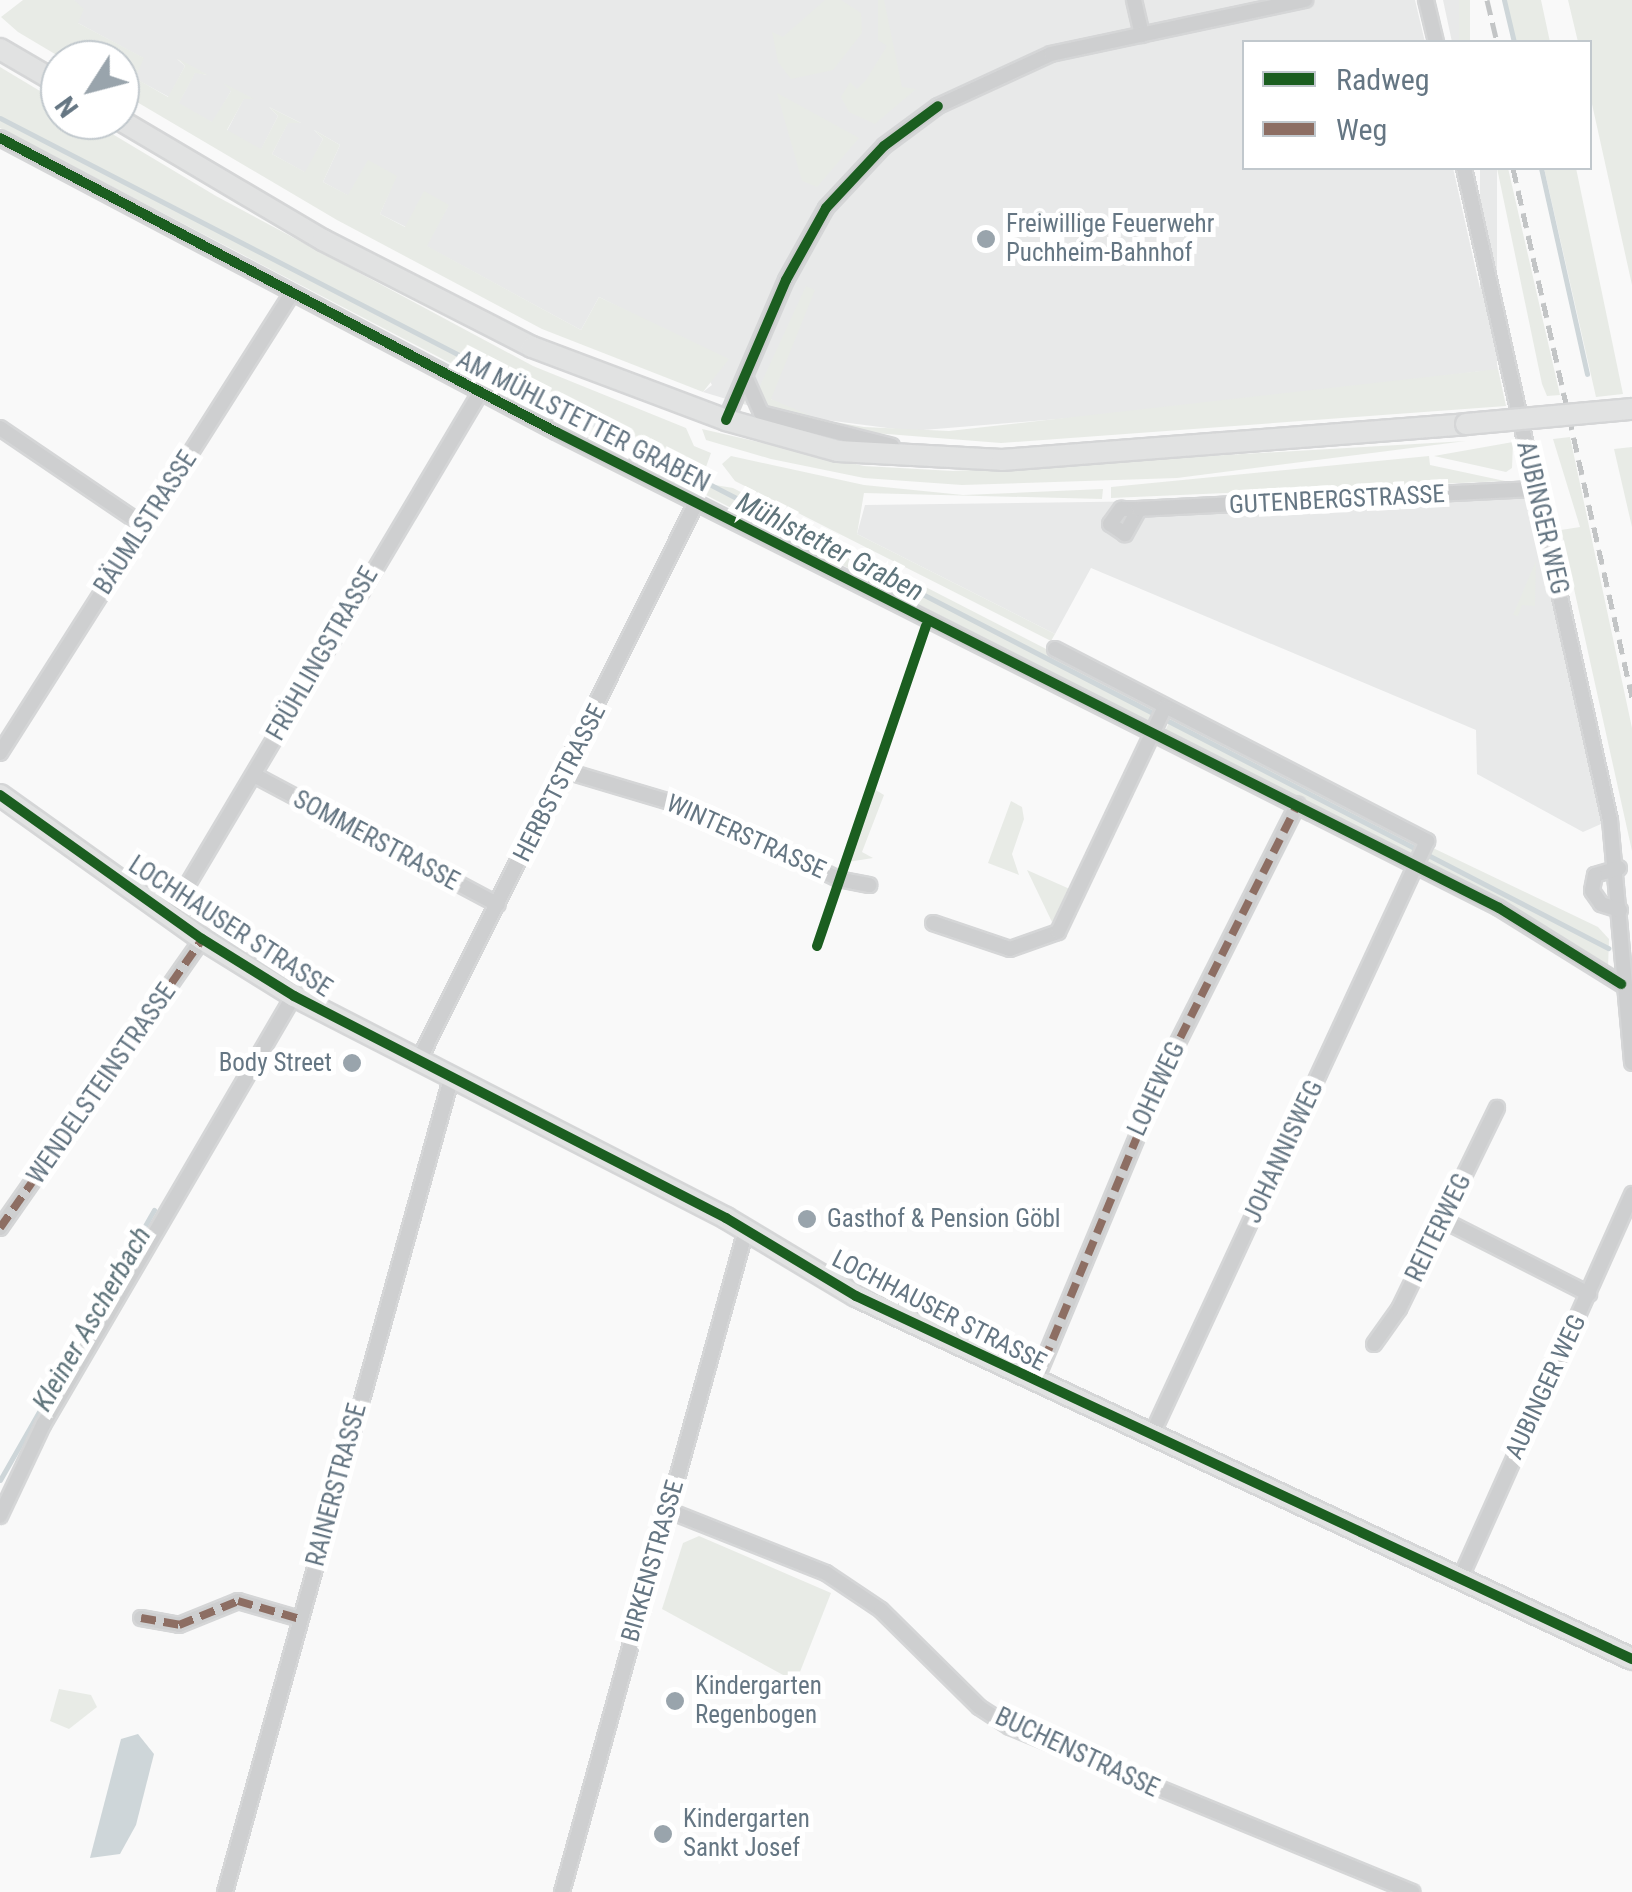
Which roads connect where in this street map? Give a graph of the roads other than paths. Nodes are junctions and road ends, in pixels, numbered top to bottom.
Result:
1 (1134, 0) edge
2 (1305, 0) edge
3 (1426, 0) edge
4 (1142, 34) junction
5 (1436, 40) edge
6 (0, 49) edge
7 (40, 72) edge
8 (140, 132) edge
9 (0, 138) edge
10 (1464, 170) edge
11 (292, 293) junction
12 (749, 368) junction
13 (480, 393) junction
14 (1632, 409) edge
15 (726, 420) junction
16 (0, 428) edge
17 (1002, 460) junction
18 (1536, 489) junction
19 (696, 503) junction
20 (1139, 509) dead end
21 (144, 526) junction
22 (1055, 649) dead end
23 (1164, 708) junction
24 (1154, 728) junction
25 (0, 753) edge
26 (566, 771) junction
27 (254, 775) junction
28 (0, 794) edge
29 (1298, 804) junction
30 (1420, 856) junction
31 (1619, 868) junction
32 (869, 884) dead end
33 (498, 904) junction
34 (1620, 910) junction
35 (169, 916) junction
36 (933, 923) dead end
37 (202, 939) junction
38 (1621, 984) junction
39 (294, 996) junction
40 (418, 1062) junction
41 (1632, 1063) edge
42 (451, 1079) junction
43 (1497, 1108) dead end
44 (1632, 1194) edge
45 (1442, 1220) junction
46 (0, 1228) edge
47 (746, 1230) junction
48 (1589, 1294) junction
49 (1374, 1344) dead end
50 (1035, 1382) junction
51 (1151, 1436) junction
52 (667, 1510) junction
53 (0, 1516) edge
54 (1460, 1579) junction
55 (141, 1618) dead end
56 (300, 1619) junction
57 (1632, 1659) edge
58 (225, 1892) edge
59 (562, 1892) edge
60 (1412, 1892) edge

1 - 4 street
2 - 4 street
3 - 5 street
4 - 12 street
6 - 7 street
8 - 15 street
9 - 11 street, AM MÜHLSTETTER GRABEN
10 - 18 street, AUBINGER WEG
11 - 13 street, AM MÜHLSTETTER GRABEN
11 - 21 street, BÄUMLSTRASSE
12 - 15 street
12 - 17 street
13 - 19 street, AM MÜHLSTETTER GRABEN
13 - 27 street, FRÜHLINGSTRASSE
14 - 17 street, bridge
15 - 17 street
16 - 21 street
18 - 20 street, GUTENBERGSTRASSE
18 - 31 street, AUBINGER WEG
19 - 24 street, AM MÜHLSTETTER GRABEN
19 - 26 street, HERBSTSTRASSE
21 - 25 street, BÄUMLSTRASSE
22 - 23 street, AM MÜHLSTETTER GRABEN
23 - 24 street
23 - 30 street, AM MÜHLSTETTER GRABEN
24 - 29 street, AM MÜHLSTETTER GRABEN
24 - 36 street
26 - 32 street, WINTERSTRASSE
26 - 33 street, HERBSTSTRASSE
27 - 33 street, SOMMERSTRASSE
27 - 35 street, FRÜHLINGSTRASSE
28 - 35 street, LOCHHAUSER STRASSE
29 - 30 street, AM MÜHLSTETTER GRABEN
29 - 50 street, LOHEWEG
30 - 38 street, AM MÜHLSTETTER GRABEN
30 - 51 street, JOHANNISWEG
31 - 34 street, AUBINGER WEG
31 - 34 street
33 - 40 street, HERBSTSTRASSE
34 - 38 street, AUBINGER WEG
35 - 37 street, LOCHHAUSER STRASSE
37 - 39 street, LOCHHAUSER STRASSE
37 - 46 street, WENDELSTEINSTRASSE
38 - 41 street, AUBINGER WEG
39 - 40 street, LOCHHAUSER STRASSE
39 - 53 street
40 - 42 street, LOCHHAUSER STRASSE
42 - 47 street, LOCHHAUSER STRASSE
42 - 56 street, RAINERSTRASSE
43 - 45 street, REITERWEG
44 - 48 street, AUBINGER WEG
45 - 48 street
45 - 49 street, REITERWEG
47 - 50 street, LOCHHAUSER STRASSE
47 - 52 street, BIRKENSTRASSE
48 - 54 street, AUBINGER WEG
50 - 51 street, LOCHHAUSER STRASSE
51 - 54 street, LOCHHAUSER STRASSE
52 - 59 street, BIRKENSTRASSE
52 - 60 street, BUCHENSTRASSE
54 - 57 street, LOCHHAUSER STRASSE
55 - 56 street
56 - 58 street, RAINERSTRASSE

